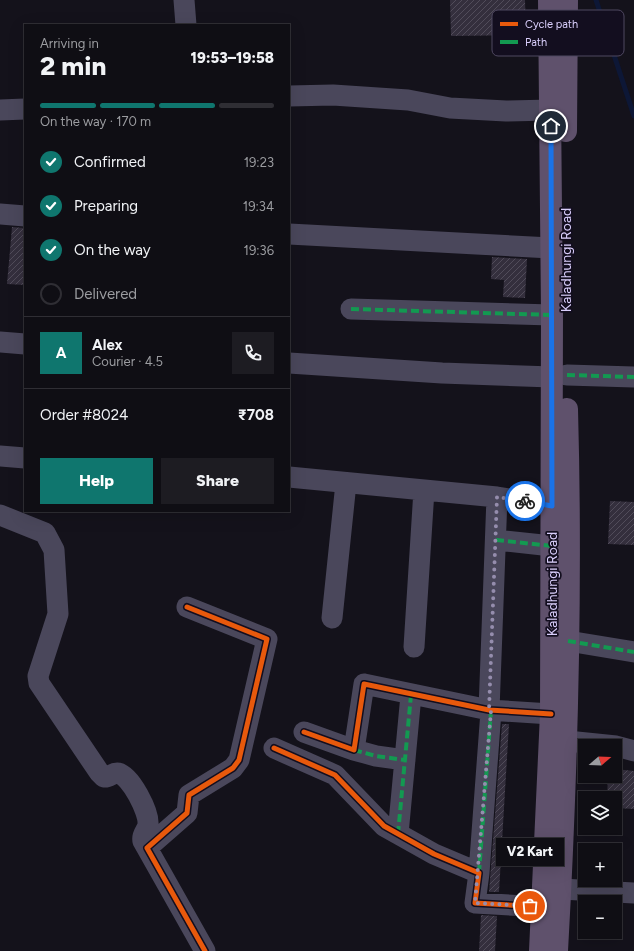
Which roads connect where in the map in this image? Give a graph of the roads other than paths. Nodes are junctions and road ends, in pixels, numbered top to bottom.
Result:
1 (184, 0) edge
2 (549, 0) edge
3 (567, 0) edge
4 (550, 10) edge
5 (566, 10) edge
6 (186, 24) edge
7 (554, 56) edge
8 (563, 56) edge
9 (290, 96) edge
10 (24, 109) edge
11 (0, 110) edge
12 (559, 110) junction
13 (0, 214) edge
14 (24, 216) edge
15 (290, 234) edge
16 (558, 247) junction
17 (351, 309) dead end
18 (552, 315) junction
19 (0, 342) edge
20 (24, 344) edge
21 (290, 363) edge
22 (559, 376) junction
23 (634, 377) edge
24 (0, 456) edge
25 (24, 458) edge
26 (290, 477) edge
27 (346, 483) junction
28 (424, 490) junction
29 (497, 497) junction
30 (552, 506) junction
31 (0, 515) edge
32 (496, 540) junction
33 (552, 546) junction
34 (187, 607) dead end
35 (332, 618) dead end
36 (568, 641) junction
37 (414, 647) dead end
38 (634, 652) edge
39 (411, 695) junction
40 (490, 711) junction
41 (551, 714) junction
42 (304, 732) dead end
43 (559, 741) junction
44 (274, 748) dead end
45 (354, 750) junction
46 (634, 751) edge
47 (405, 760) junction
48 (398, 834) junction
49 (147, 848) junction
50 (479, 873) junction
51 (561, 889) junction
52 (634, 893) edge
53 (543, 907) junction
54 (205, 951) edge
55 (540, 951) edge
56 (557, 951) edge

1 - 6 street
2 - 4 main road, Kaladhungi Road
3 - 5 main road, Kaladhungi Road
7 - 12 main road, Kaladhungi Road
8 - 12 main road, Kaladhungi Road
9 - 12 street
10 - 11 street
12 - 16 main road, Kaladhungi Road
13 - 14 street
15 - 16 street
16 - 18 main road, Kaladhungi Road
16 - 22 main road, Kaladhungi Road
17 - 18 street
18 - 22 main road, Kaladhungi Road
19 - 20 street
21 - 22 street
22 - 23 street
22 - 30 main road, Kaladhungi Road
22 - 36 main road, Kaladhungi Road
24 - 25 street
26 - 27 street
27 - 28 street
27 - 35 street
28 - 29 street
28 - 37 street
29 - 30 street
29 - 32 street
30 - 33 main road, Kaladhungi Road
31 - 49 street
32 - 33 street
32 - 40 street
33 - 41 main road, Kaladhungi Road
34 - 49 street
36 - 38 street
36 - 43 main road, Kaladhungi Road
39 - 40 street
39 - 45 street
39 - 47 street
40 - 41 street
40 - 50 street
41 - 43 main road, Kaladhungi Road
42 - 45 street
43 - 46 street
43 - 51 main road, Kaladhungi Road
43 - 53 main road, Kaladhungi Road
44 - 48 street
45 - 47 street
47 - 48 street
48 - 50 street
49 - 54 street
50 - 53 street
51 - 52 street
51 - 56 main road, Kaladhungi Road
53 - 55 main road, Kaladhungi Road

